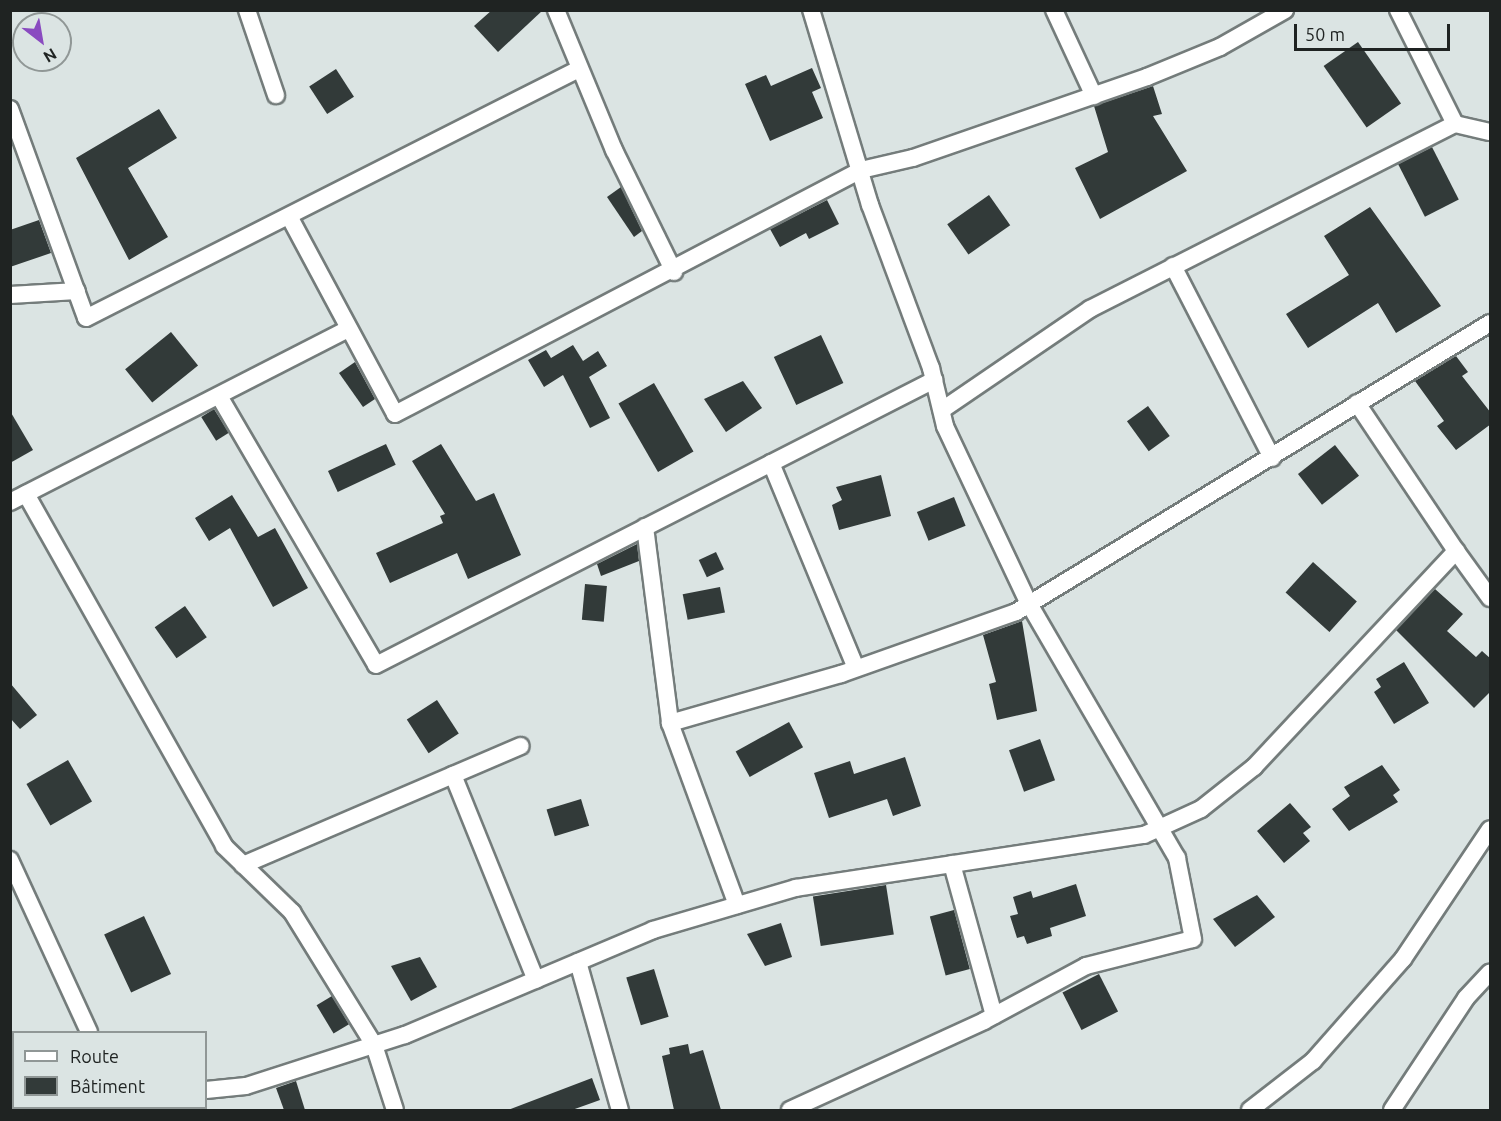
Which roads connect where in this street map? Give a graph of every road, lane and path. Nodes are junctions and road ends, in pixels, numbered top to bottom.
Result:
1 (247, 10) edge
2 (556, 10) edge
3 (811, 10) edge
4 (1054, 10) edge
5 (1285, 10) edge
6 (1398, 10) edge
7 (579, 69) junction
8 (276, 95) dead end
9 (1094, 96) junction
10 (10, 109) edge
11 (1455, 124) junction
12 (1488, 137) edge
13 (861, 170) junction
14 (290, 218) junction
15 (1173, 266) junction
16 (674, 272) junction
17 (77, 291) junction
18 (10, 295) edge
19 (1491, 323) edge
20 (346, 330) junction
21 (934, 380) junction
22 (219, 396) junction
23 (1357, 403) junction
24 (942, 410) junction
25 (1272, 458) junction
26 (771, 463) junction
27 (26, 494) junction
28 (10, 502) edge
29 (645, 527) junction
30 (1456, 552) junction
31 (1491, 598) edge
32 (1029, 604) junction
33 (856, 668) junction
34 (670, 723) junction
35 (521, 746) dead end
36 (453, 775) junction
37 (1162, 827) junction
38 (1491, 829) edge
39 (10, 860) edge
40 (952, 864) junction
41 (243, 865) junction
42 (737, 905) junction
43 (578, 962) junction
44 (1491, 972) edge
45 (536, 980) junction
46 (994, 1015) junction
47 (89, 1031) edge
48 (375, 1045) junction
49 (207, 1090) edge
50 (395, 1110) edge
51 (620, 1110) edge
52 (790, 1110) edge
53 (1250, 1110) edge
54 (1392, 1110) edge

1 - 8 street
2 - 7 street
3 - 13 street
4 - 9 street
5 - 9 street
6 - 11 street
7 - 14 street
7 - 16 street
9 - 13 street
10 - 17 street
11 - 12 street
11 - 15 street
13 - 16 street
13 - 21 street
14 - 17 street
14 - 20 street
15 - 24 street
15 - 25 street
16 - 20 street
17 - 18 street
19 - 23 street
20 - 22 street
21 - 24 street
21 - 26 street
22 - 27 street
22 - 29 street
23 - 25 street
23 - 30 street
24 - 32 street
25 - 32 street
26 - 29 street
26 - 33 street
27 - 28 street
27 - 41 street
29 - 34 street
30 - 31 street
30 - 37 street
32 - 33 street
32 - 37 street
33 - 34 street
34 - 42 street
35 - 36 street
36 - 41 street
36 - 45 street
37 - 40 street
37 - 46 street
38 - 53 street
39 - 47 street
40 - 42 street
40 - 46 street
41 - 48 street
42 - 43 street
43 - 45 street
43 - 51 street
44 - 54 street
45 - 48 street
46 - 52 street
48 - 49 street
48 - 50 street

